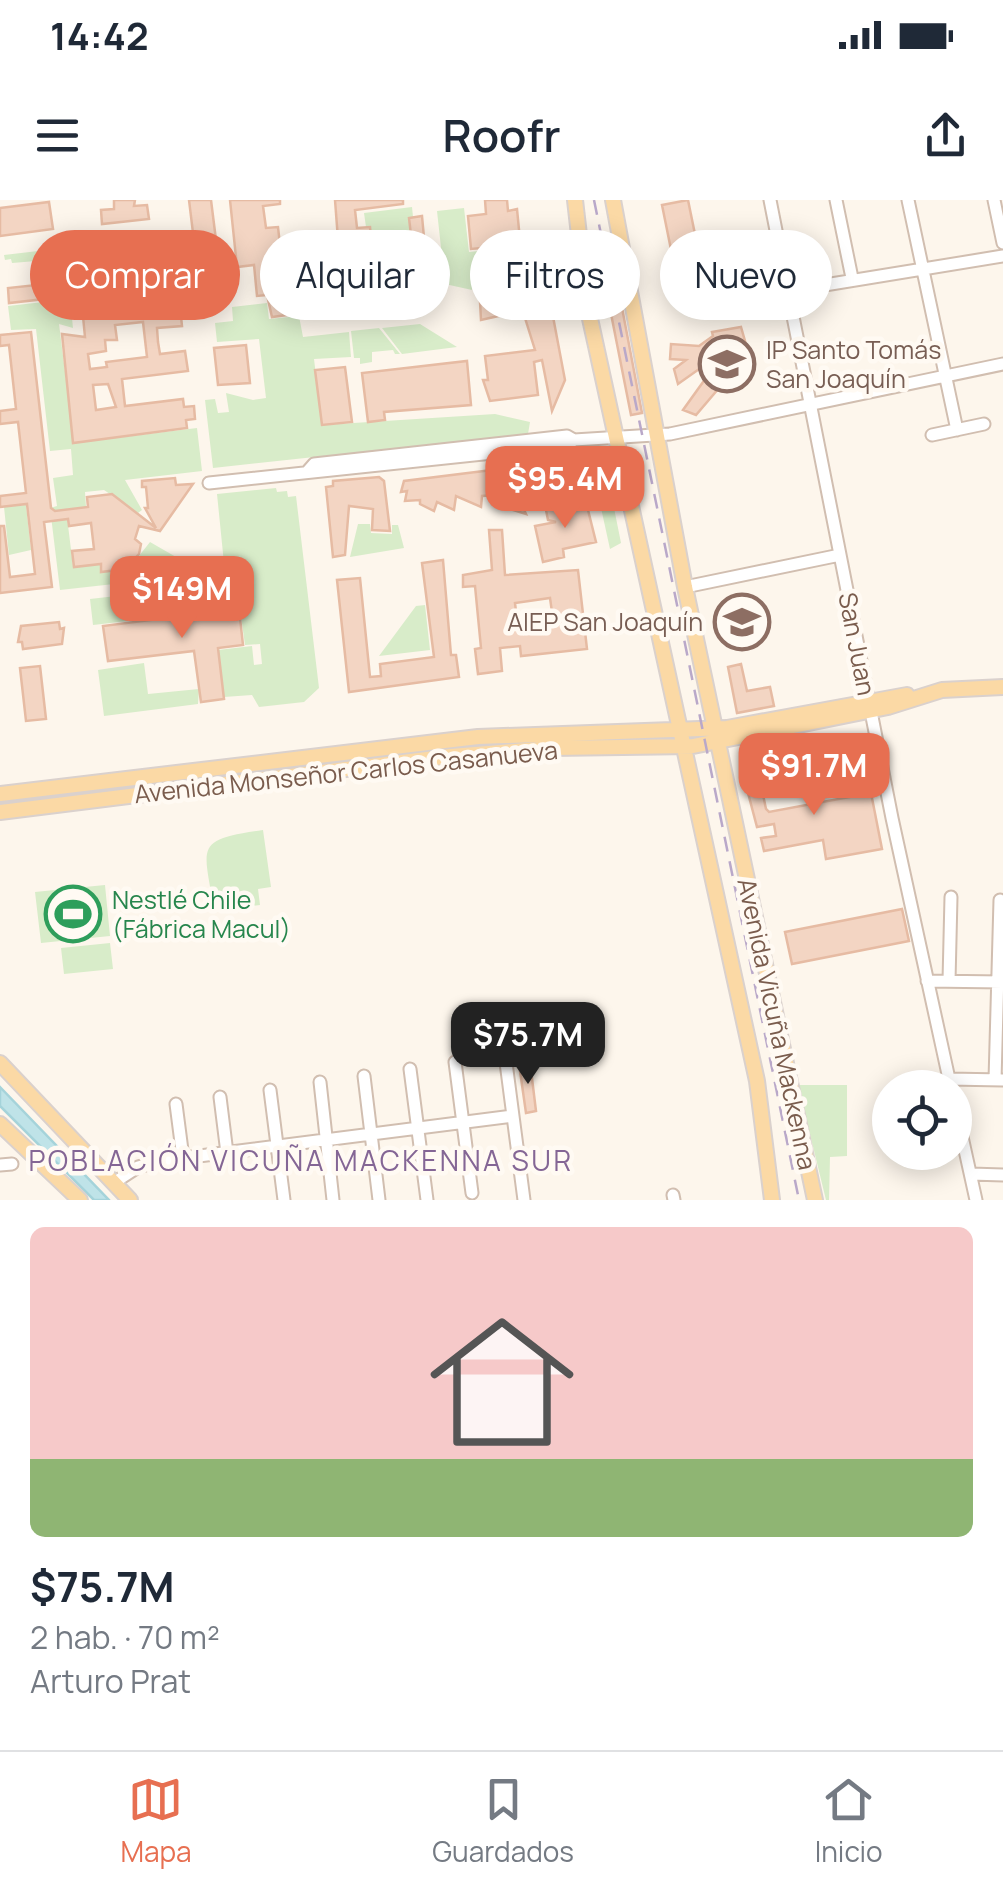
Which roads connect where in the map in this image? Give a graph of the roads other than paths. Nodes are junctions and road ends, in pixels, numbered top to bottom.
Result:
1 (575, 200) edge
2 (613, 200) edge
3 (770, 200) edge
4 (836, 200) edge
5 (908, 200) edge
6 (994, 200) edge
7 (776, 230) edge
8 (1003, 243) edge
9 (1003, 256) edge
10 (922, 268) junction
11 (852, 278) junction
12 (832, 282) edge
13 (794, 320) edge
14 (1003, 364) edge
15 (945, 376) junction
16 (810, 405) junction
17 (984, 424) dead end
18 (956, 430) junction
19 (615, 435) junction
20 (657, 435) junction
21 (932, 435) dead end
22 (209, 483) dead end
23 (840, 555) junction
24 (685, 587) junction
25 (1003, 687) edge
26 (869, 706) junction
27 (685, 729) junction
28 (717, 736) junction
29 (688, 747) junction
30 (0, 794) edge
31 (0, 812) edge
32 (951, 897) dead end
33 (1000, 900) dead end
34 (927, 980) junction
35 (949, 981) junction
36 (1000, 982) edge
37 (505, 1055) dead end
38 (455, 1062) dead end
39 (0, 1063) edge
40 (410, 1069) dead end
41 (947, 1070) edge
42 (364, 1076) dead end
43 (999, 1080) edge
44 (320, 1082) dead end
45 (972, 1082) edge
46 (270, 1090) dead end
47 (220, 1097) dead end
48 (176, 1104) dead end
49 (513, 1116) junction
50 (463, 1122) junction
51 (0, 1124) edge
52 (418, 1128) junction
53 (372, 1134) junction
54 (326, 1140) junction
55 (277, 1147) junction
56 (228, 1152) junction
57 (183, 1158) junction
58 (969, 1170) edge
59 (970, 1174) junction
60 (1003, 1175) edge
61 (115, 1182) junction
62 (472, 1193) dead end
63 (80, 1200) edge
64 (130, 1200) edge
65 (284, 1200) edge
66 (333, 1200) edge
67 (379, 1200) edge
68 (426, 1200) edge
69 (524, 1200) edge
70 (772, 1200) edge
71 (815, 1200) edge
72 (976, 1200) edge

1 - 19 main road, Avenida Vicuña Mackenna
2 - 20 main road, Avenida Vicuña Mackenna
3 - 7 street, San Juan
4 - 11 street
5 - 10 street
6 - 8 street
9 - 10 street
10 - 11 street
10 - 15 street
11 - 12 street
13 - 16 street, San Juan
14 - 15 street
15 - 16 street
15 - 18 street
16 - 20 street
16 - 23 street, San Juan
17 - 18 street
18 - 21 street
19 - 20 street
19 - 22 street
19 - 27 main road, Avenida Vicuña Mackenna
20 - 24 main road, Avenida Vicuña Mackenna
23 - 24 street
23 - 26 street, San Juan
24 - 28 main road, Avenida Vicuña Mackenna
25 - 26 main road
26 - 28 main road
26 - 34 street, San Juan
27 - 28 main road, Avenida Monseñor Carlos Casanueva
27 - 29 main road, Avenida Vicuña Mackenna
27 - 30 main road, Avenida Monseñor Carlos Casanueva
28 - 29 main road, Avenida Monseñor Carlos Casanueva
28 - 71 main road, Avenida Vicuña Mackenna
29 - 31 main road, Avenida Monseñor Carlos Casanueva
29 - 70 main road, Avenida Vicuña Mackenna
32 - 35 street
33 - 36 street
34 - 35 street
34 - 41 street, San Juan
35 - 36 street
36 - 43 street
37 - 49 street
38 - 50 street
39 - 61 main road
40 - 52 street
42 - 53 street
43 - 45 street
44 - 54 street
46 - 55 street
47 - 56 street
48 - 57 street
49 - 50 street
49 - 69 street
50 - 52 street
50 - 62 street
51 - 63 main road
52 - 53 street
52 - 68 street
53 - 54 street
53 - 67 street
54 - 55 street
54 - 66 street
55 - 56 street
55 - 65 street
56 - 57 street
57 - 61 street
58 - 59 street
59 - 60 street
59 - 72 street
61 - 64 main road

